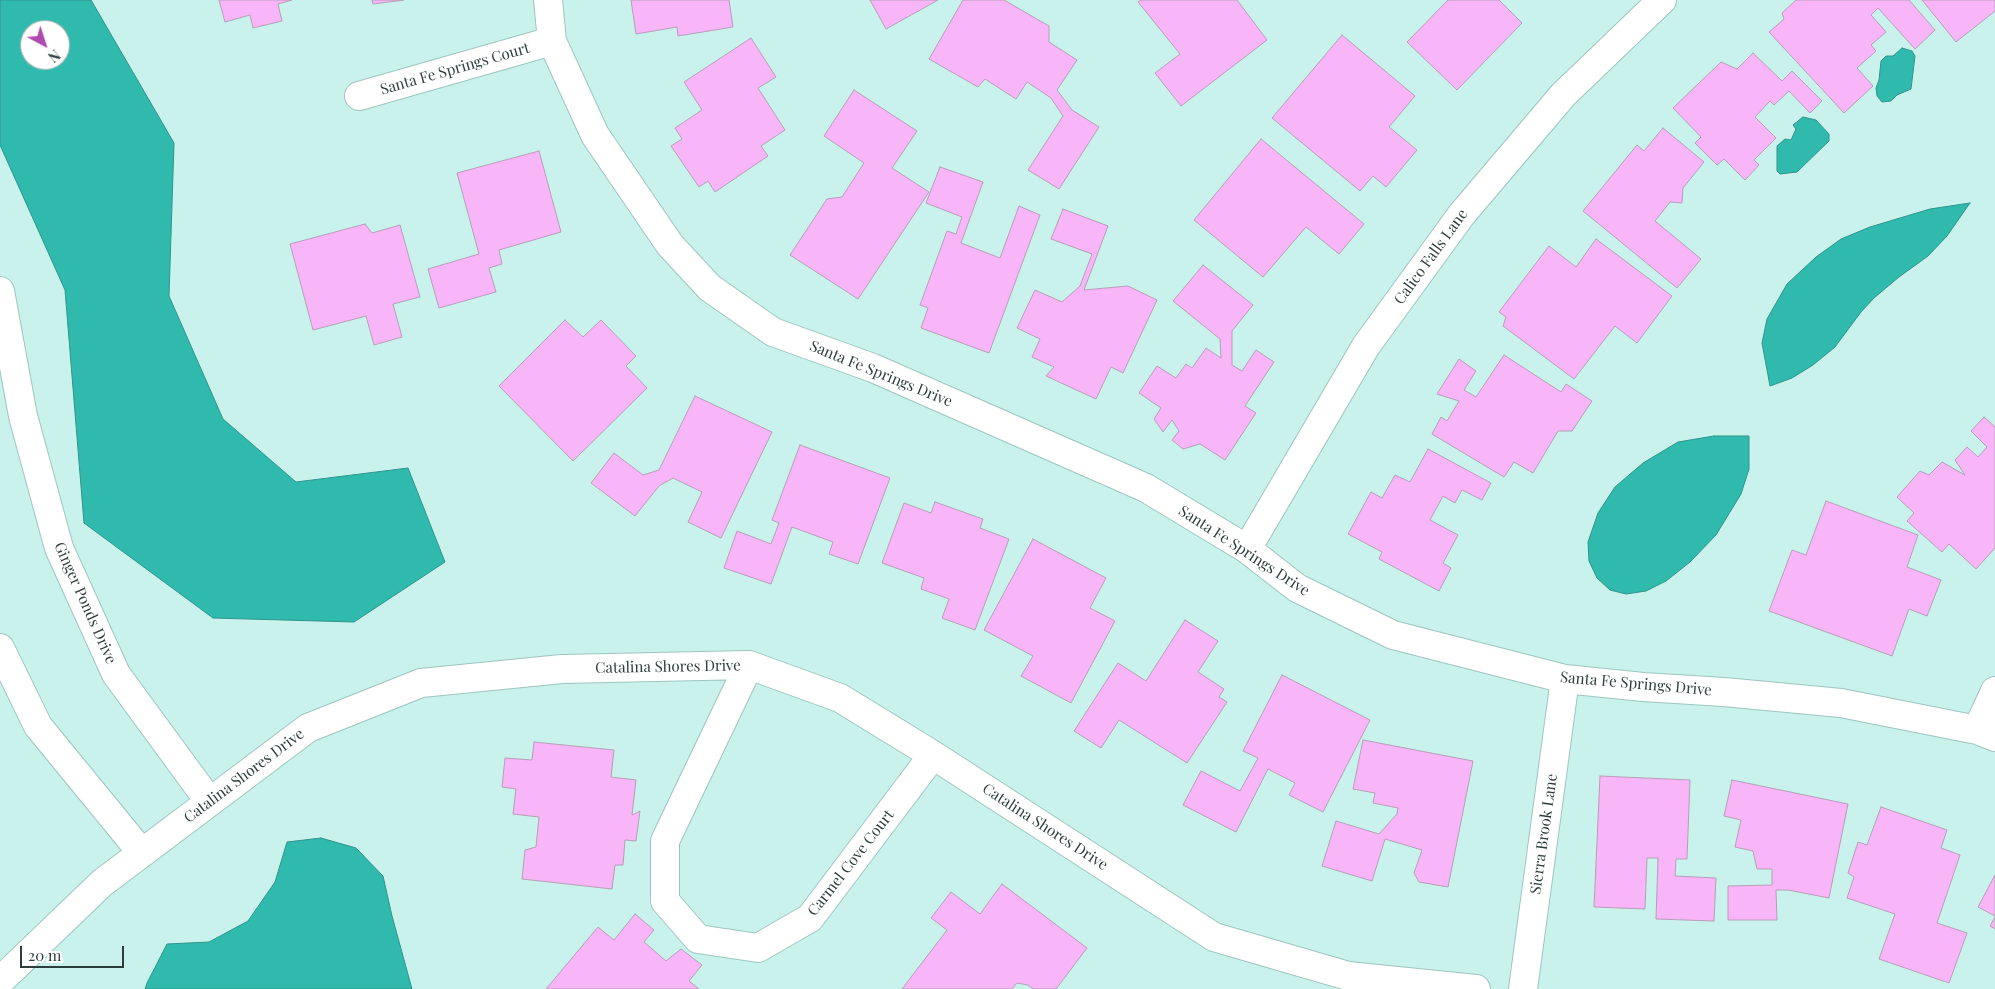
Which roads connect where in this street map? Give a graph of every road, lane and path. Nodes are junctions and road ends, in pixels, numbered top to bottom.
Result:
1 (548, 0) edge
2 (1662, 0) edge
3 (552, 42) junction
4 (358, 96) dead end
5 (0, 291) edge
6 (1247, 549) junction
7 (0, 648) edge
8 (749, 665) junction
9 (1565, 679) junction
10 (1995, 691) edge
11 (1986, 734) edge
12 (933, 755) junction
13 (209, 801) junction
14 (142, 853) junction
15 (0, 982) edge
16 (1476, 989) edge
17 (1523, 989) edge

1 - 3 street, Santa Fe Springs Drive
2 - 6 street, Calico Falls Lane
3 - 4 street, Santa Fe Springs Court
3 - 6 street, Santa Fe Springs Drive
5 - 13 street, Ginger Ponds Drive
6 - 9 street, Santa Fe Springs Drive
7 - 14 street
8 - 12 street, Catalina Shores Drive
8 - 12 street, Carmel Cove Court
8 - 13 street, Catalina Shores Drive
9 - 11 street, Santa Fe Springs Drive
9 - 17 street, Sierra Brook Lane
10 - 11 street
12 - 16 street, Catalina Shores Drive
13 - 14 street, Catalina Shores Drive
14 - 15 street, Catalina Shores Drive

